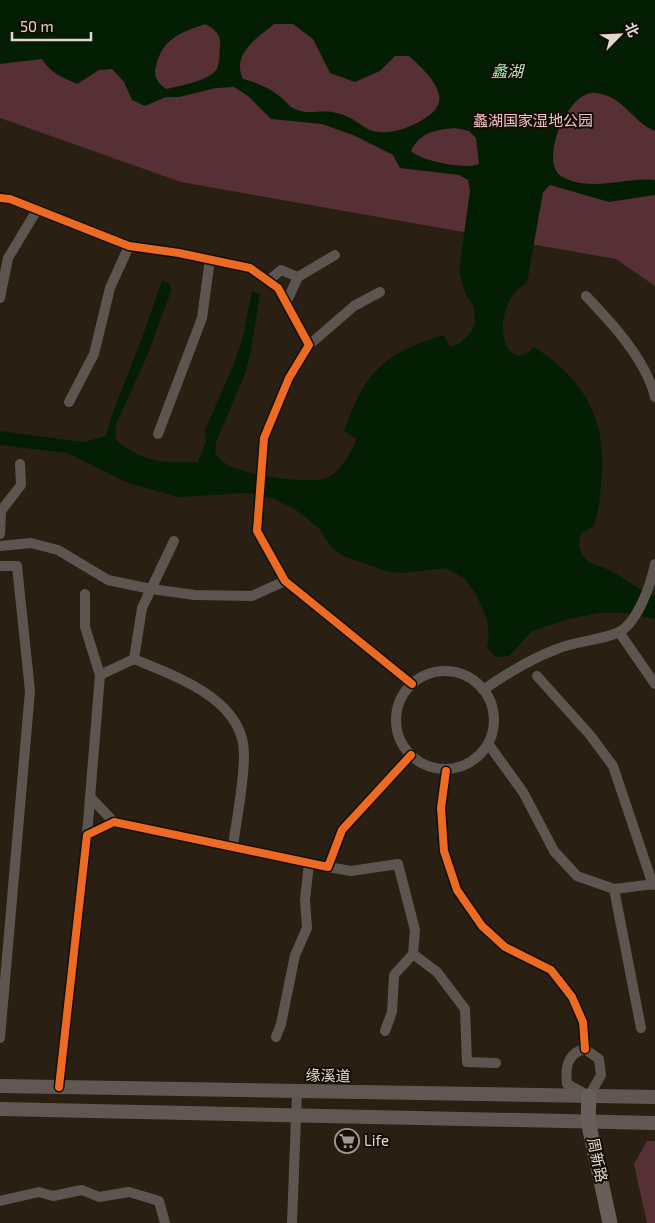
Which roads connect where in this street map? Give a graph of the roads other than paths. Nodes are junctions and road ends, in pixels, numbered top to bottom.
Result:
1 (0, 198) edge
2 (37, 210) junction
3 (129, 246) junction
4 (335, 255) dead end
5 (210, 259) junction
6 (298, 277) junction
7 (268, 281) junction
8 (380, 292) dead end
9 (586, 296) dead end
10 (0, 298) edge
11 (286, 303) junction
12 (309, 346) junction
13 (655, 398) edge
14 (69, 402) dead end
15 (158, 434) dead end
16 (20, 464) dead end
17 (0, 534) edge
18 (174, 541) dead end
19 (0, 546) edge
20 (655, 564) edge
21 (0, 566) edge
22 (285, 581) junction
23 (150, 590) junction
24 (85, 594) dead end
25 (619, 632) junction
26 (134, 659) junction
27 (100, 675) junction
28 (537, 676) dead end
29 (412, 684) junction
30 (655, 684) edge
31 (483, 690) junction
32 (489, 745) junction
33 (411, 755) junction
34 (446, 771) junction
35 (90, 797) junction
36 (114, 822) junction
37 (86, 835) junction
38 (233, 846) junction
39 (309, 863) junction
40 (328, 867) junction
41 (654, 884) edge
42 (614, 890) junction
43 (413, 954) junction
44 (641, 1028) dead end
45 (385, 1031) dead end
46 (276, 1037) dead end
47 (0, 1038) edge
48 (585, 1049) junction
49 (496, 1063) dead end
50 (0, 1086) edge
51 (59, 1087) junction
52 (297, 1092) junction
53 (592, 1097) junction
54 (655, 1098) edge
55 (0, 1110) edge
56 (295, 1114) junction
57 (591, 1121) junction
58 (655, 1123) edge
59 (0, 1201) edge
60 (165, 1223) edge
61 (292, 1223) edge
62 (610, 1223) edge
63 (617, 1223) edge

1 - 2 street
2 - 3 street
2 - 10 street
3 - 5 street
3 - 14 street
4 - 6 street
5 - 7 street
5 - 15 street
6 - 7 street
6 - 11 street
7 - 11 street
8 - 12 street
9 - 13 street
11 - 12 street
12 - 22 street
16 - 17 street
18 - 23 street
19 - 23 street
20 - 25 street
21 - 47 street
22 - 23 street
22 - 29 street
23 - 26 street
24 - 27 street
25 - 30 street
25 - 31 street
26 - 27 street
26 - 38 street
27 - 35 street
28 - 41 street
29 - 31 street
29 - 33 street
31 - 32 street
32 - 34 street
32 - 42 street
33 - 34 street
33 - 40 street
34 - 48 street
35 - 36 street
35 - 37 street
36 - 37 street
36 - 38 street
37 - 51 street
38 - 39 street
39 - 40 street
39 - 46 street
40 - 43 street
41 - 42 street
42 - 44 street
43 - 45 street
43 - 49 street
48 - 53 street
48 - 53 street
50 - 51 main road, 缘溪道
51 - 52 main road, 缘溪道
52 - 53 main road, 缘溪道
52 - 56 street
53 - 54 main road, 缘溪道
53 - 57 main road, 周新路
55 - 56 main road
56 - 57 main road
56 - 61 street
57 - 58 main road
57 - 62 main road, 周新路
57 - 63 main road, 周新路
59 - 60 street

